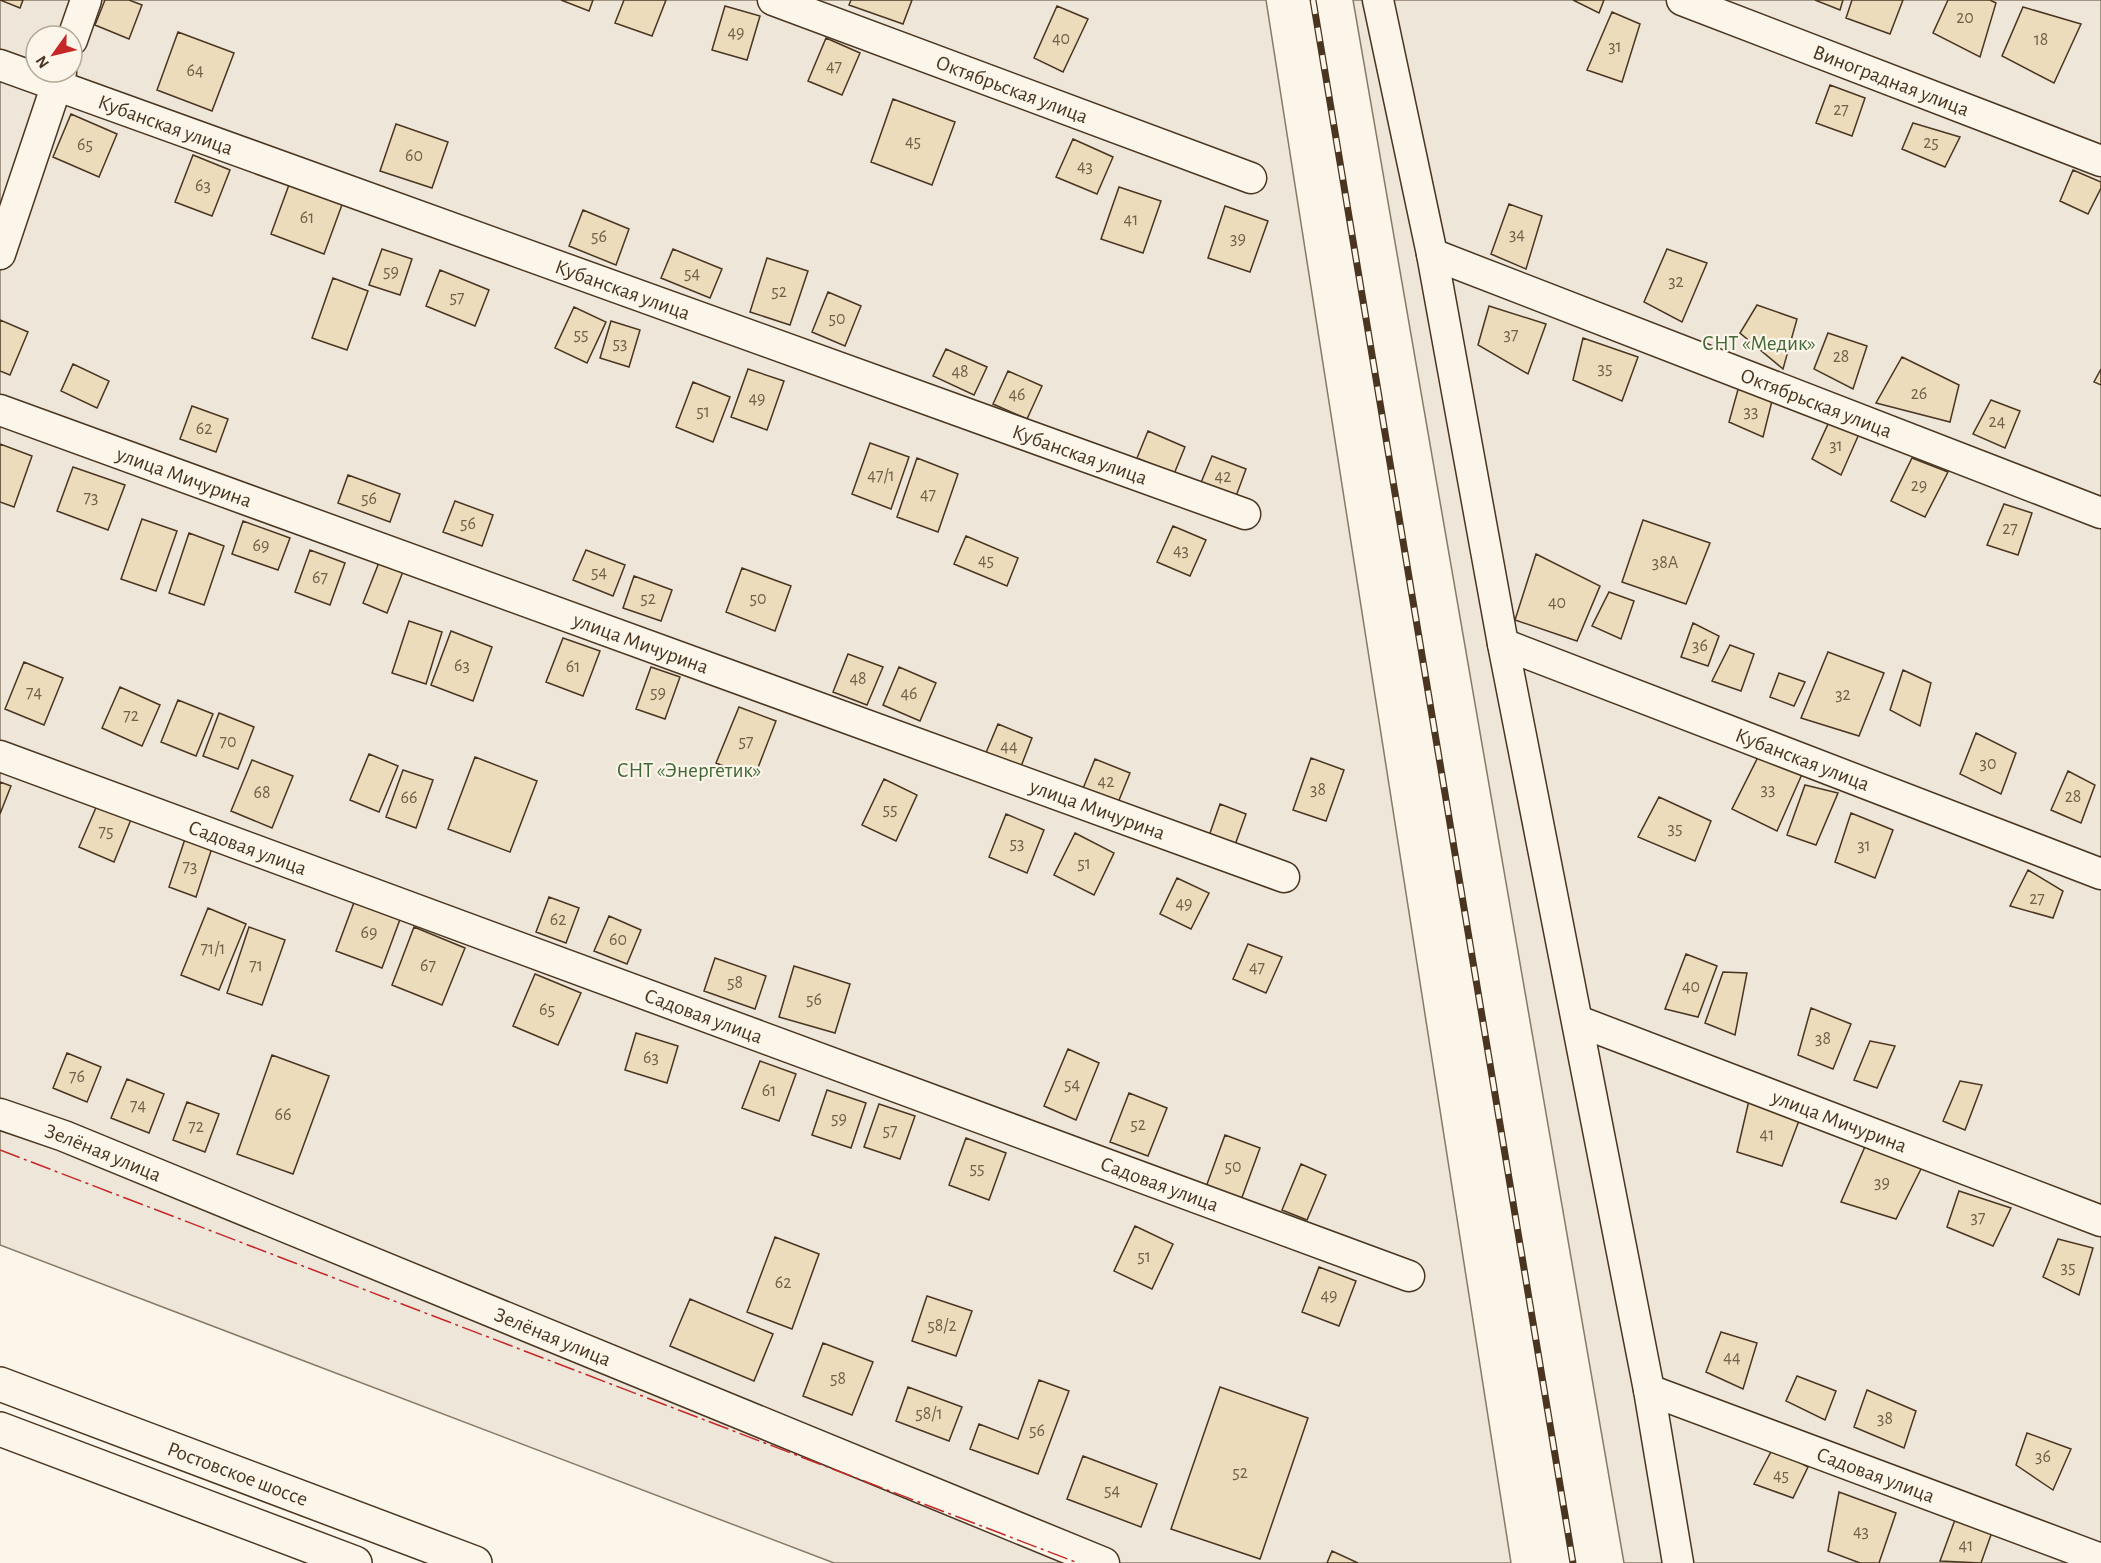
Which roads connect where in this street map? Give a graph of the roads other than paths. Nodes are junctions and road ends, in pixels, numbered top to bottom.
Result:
1 (86, 0) edge
2 (773, 0) edge
3 (1378, 0) edge
4 (1686, 1) edge
5 (78, 24) edge
6 (0, 65) edge
7 (24, 71) edge
8 (56, 84) edge
9 (72, 84) edge
10 (2101, 161) edge
11 (1251, 177) dead end
12 (0, 254) edge
13 (1432, 254) junction
14 (0, 410) edge
15 (2101, 513) edge
16 (1245, 514) dead end
17 (1503, 644) junction
18 (0, 756) edge
19 (2101, 874) edge
20 (1284, 876) dead end
21 (1578, 1021) junction
22 (0, 1114) edge
23 (2101, 1221) edge
24 (1408, 1276) dead end
25 (0, 1384) edge
26 (1649, 1390) junction
27 (0, 1429) edge
28 (2101, 1559) edge
29 (355, 1563) edge
30 (476, 1563) edge
31 (1104, 1563) edge
32 (1678, 1563) edge

1 - 5 street
2 - 11 street, Октябрьская улица
3 - 13 street
4 - 10 street, Виноградная улица
6 - 7 street, Кубанская улица
8 - 12 street
9 - 16 street, Кубанская улица
13 - 15 street, Октябрьская улица
13 - 17 street
14 - 20 street, улица Мичурина
17 - 19 street, Кубанская улица
17 - 21 street
18 - 24 street, Садовая улица
21 - 23 street, улица Мичурина
21 - 26 street
22 - 31 street, Зелёная улица
25 - 30 highway, Ростовское шоссе
26 - 28 street, Садовая улица
26 - 32 street
27 - 29 highway, Ростовское шоссе

